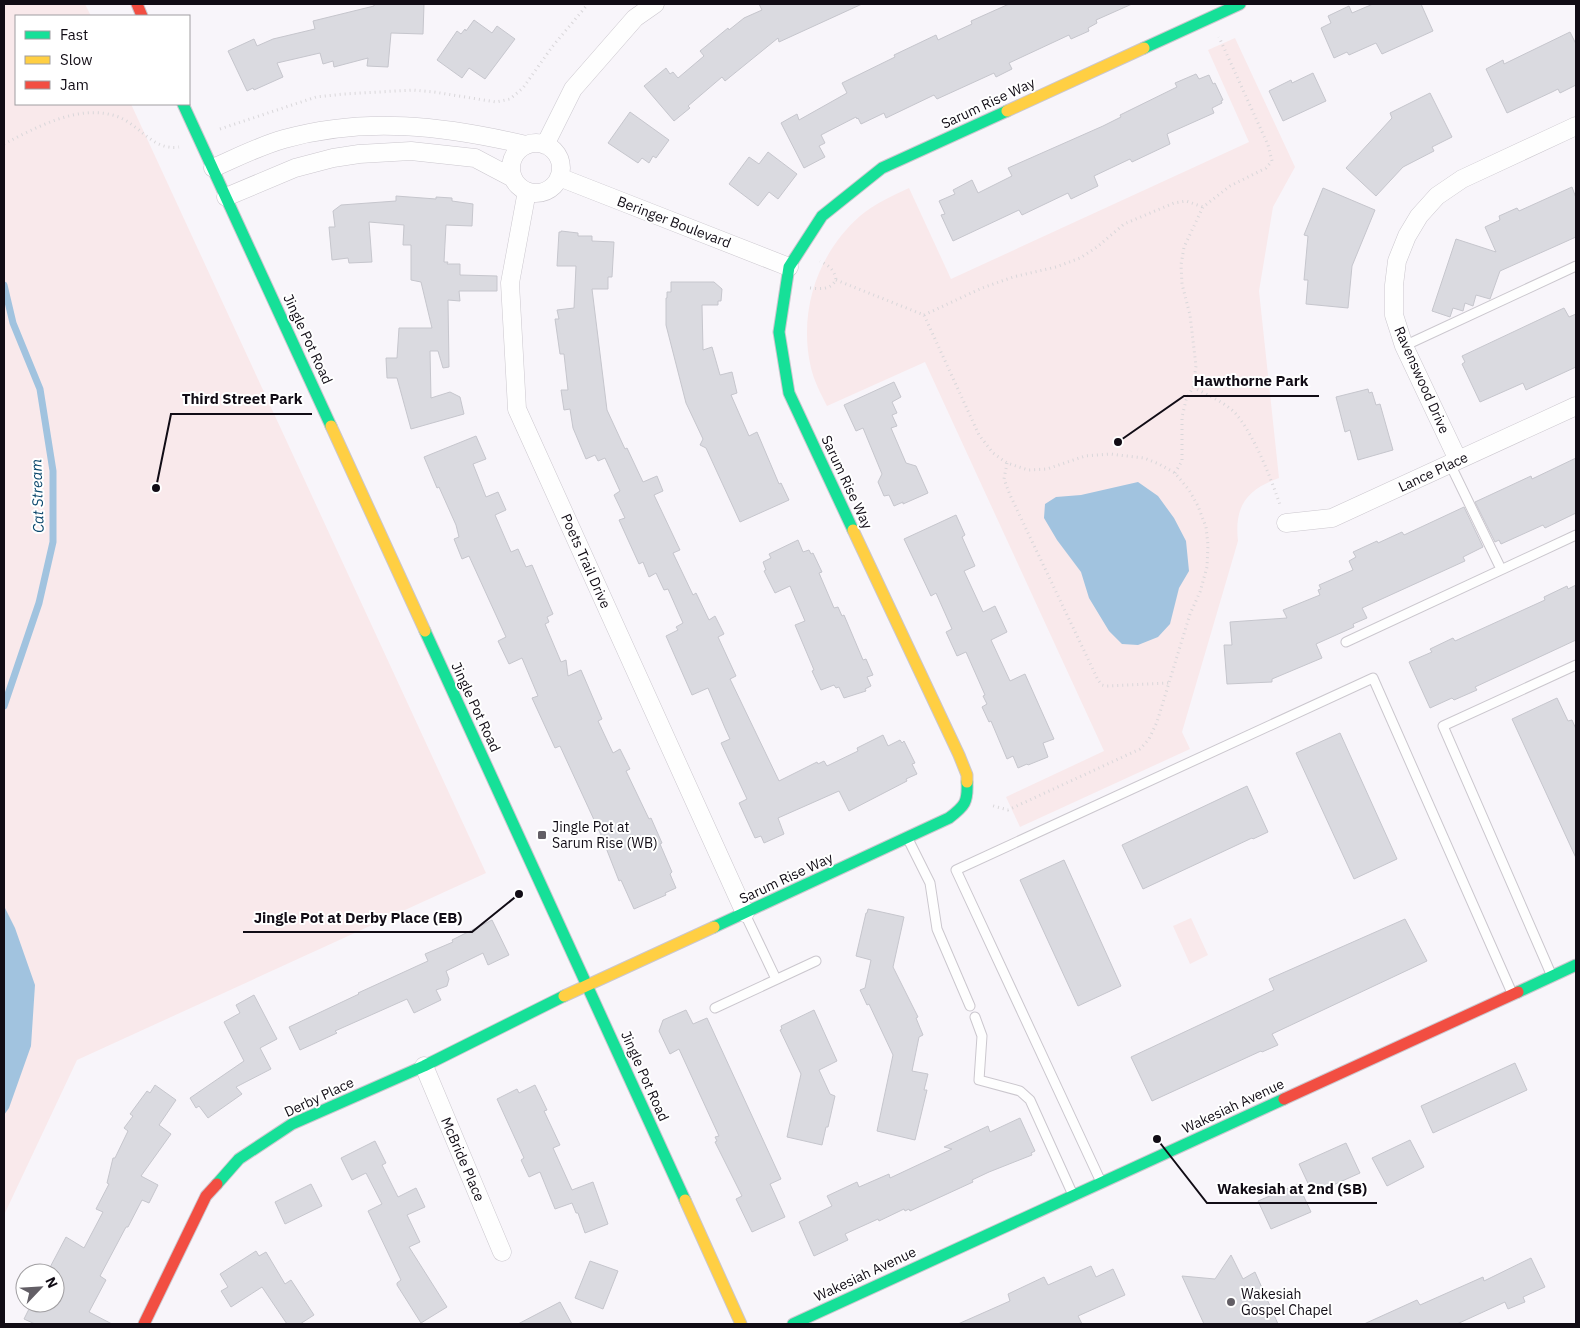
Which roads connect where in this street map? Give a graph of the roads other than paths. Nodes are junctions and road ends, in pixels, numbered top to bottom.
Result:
1 (656, 4) edge
2 (1240, 4) edge
3 (183, 105) edge
4 (1576, 126) edge
5 (526, 145) junction
6 (545, 145) junction
7 (213, 168) junction
8 (559, 177) junction
9 (513, 178) junction
10 (527, 191) junction
11 (226, 197) junction
12 (1576, 266) edge
13 (788, 267) junction
14 (1404, 346) junction
15 (1576, 406) edge
16 (1454, 462) junction
17 (1286, 523) road end
18 (1576, 534) edge
19 (1502, 569) junction
20 (1346, 642) dead end
21 (1576, 666) edge
22 (908, 837) junction
23 (745, 913) junction
24 (816, 961) dead end
25 (1576, 965) edge
26 (1552, 976) junction
27 (776, 979) junction
28 (588, 985) junction
29 (1513, 994) junction
30 (970, 1006) dead end
31 (715, 1008) dead end
32 (975, 1017) dead end
33 (424, 1066) junction
34 (1101, 1182) junction
35 (1073, 1196) junction
36 (502, 1252) dead end
37 (144, 1324) edge
38 (741, 1324) edge
39 (793, 1324) edge

1 - 6 street
2 - 13 street, Sarum Rise Way
3 - 7 street, Jingle Pot Road
4 - 14 street, Ravenswood Drive
5 - 6 street
5 - 7 street
5 - 9 street
6 - 8 street
7 - 11 street, Jingle Pot Road
8 - 10 street
8 - 13 street, Beringer Boulevard
9 - 10 street
9 - 11 street
10 - 23 street, Poets Trail Drive
11 - 28 street, Jingle Pot Road
12 - 14 lane
13 - 22 street, Sarum Rise Way
14 - 16 street, Ravenswood Drive
15 - 16 street, Lance Place
16 - 17 street, Lance Place
16 - 19 lane
18 - 19 lane
19 - 20 lane
21 - 26 lane
22 - 23 street, Sarum Rise Way
22 - 30 lane
23 - 27 lane
23 - 28 street, Sarum Rise Way
24 - 27 lane
25 - 26 street, Wakesiah Avenue
26 - 29 street, Wakesiah Avenue
27 - 31 lane
28 - 33 street, Derby Place
28 - 38 street, Jingle Pot Road
29 - 34 street, Wakesiah Avenue
29 - 34 lane
32 - 35 lane
33 - 36 street, McBride Place
33 - 37 street, Derby Place
34 - 35 street, Wakesiah Avenue
35 - 39 street, Wakesiah Avenue

